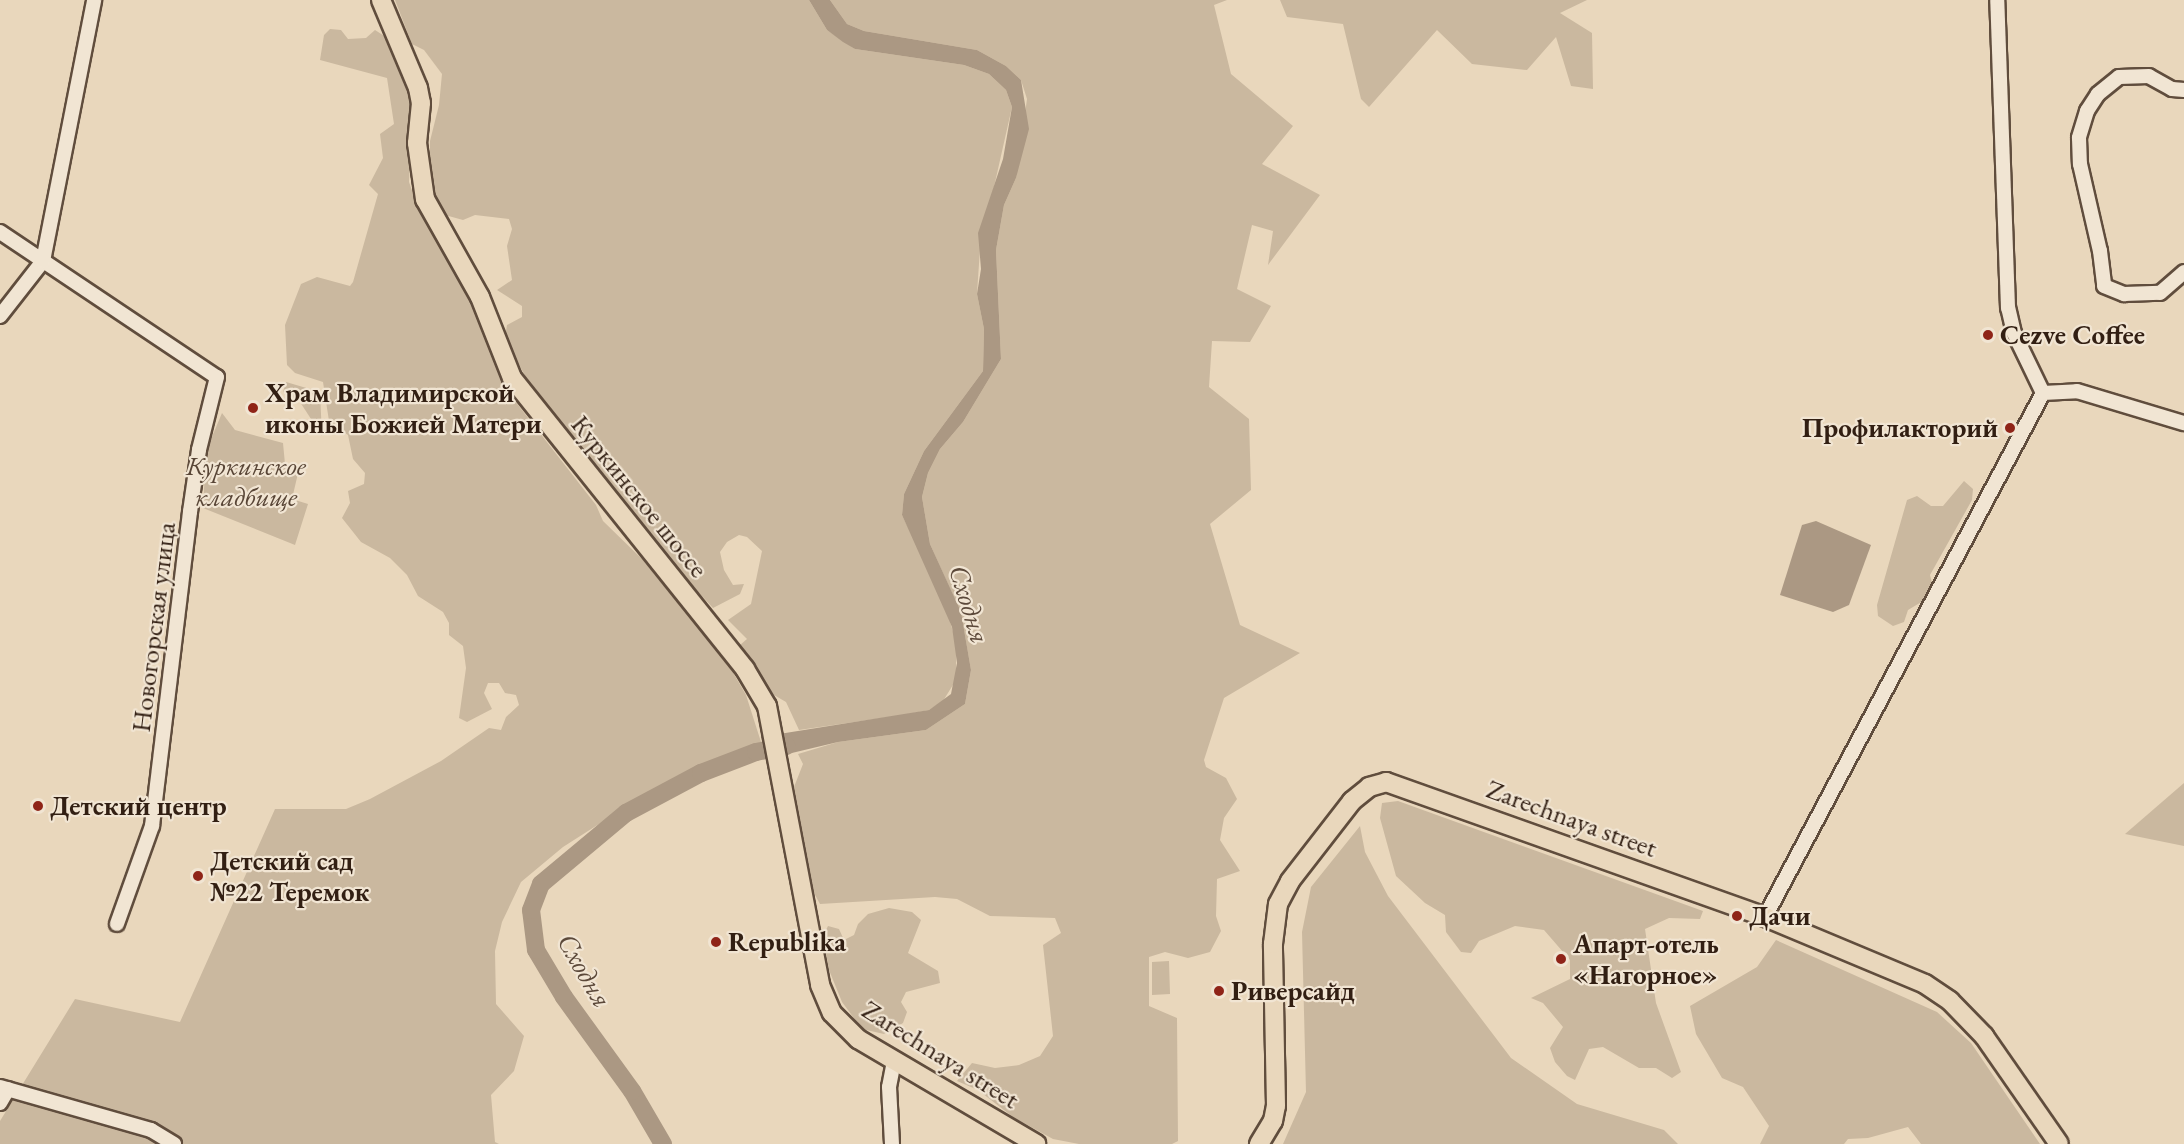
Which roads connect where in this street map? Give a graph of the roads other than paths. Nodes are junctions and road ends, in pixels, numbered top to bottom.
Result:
1 (94, 0) edge
2 (381, 0) edge
3 (1997, 0) edge
4 (2184, 90) edge
5 (0, 232) edge
6 (43, 261) junction
7 (2184, 272) edge
8 (0, 316) edge
9 (2043, 393) junction
10 (2184, 423) edge
11 (778, 753) joint
12 (1765, 917) junction
13 (117, 924) dead end
14 (894, 1062) junction
15 (4, 1088) edge
16 (0, 1103) edge
17 (174, 1144) edge
18 (892, 1144) edge
19 (1036, 1144) edge
20 (1258, 1144) edge
21 (2059, 1144) edge

1 - 6 street
2 - 11 main road, Куркинское шоссе
3 - 9 street
4 - 7 street
5 - 6 street, Новогорская улица
6 - 8 street
6 - 13 street, Новогорская улица
9 - 10 street
9 - 12 street
11 - 14 main road, Zarechnaya street
12 - 20 main road, Zarechnaya street
12 - 21 main road, Zarechnaya street
14 - 18 street
14 - 19 main road, Zarechnaya street
15 - 16 street
15 - 17 street

